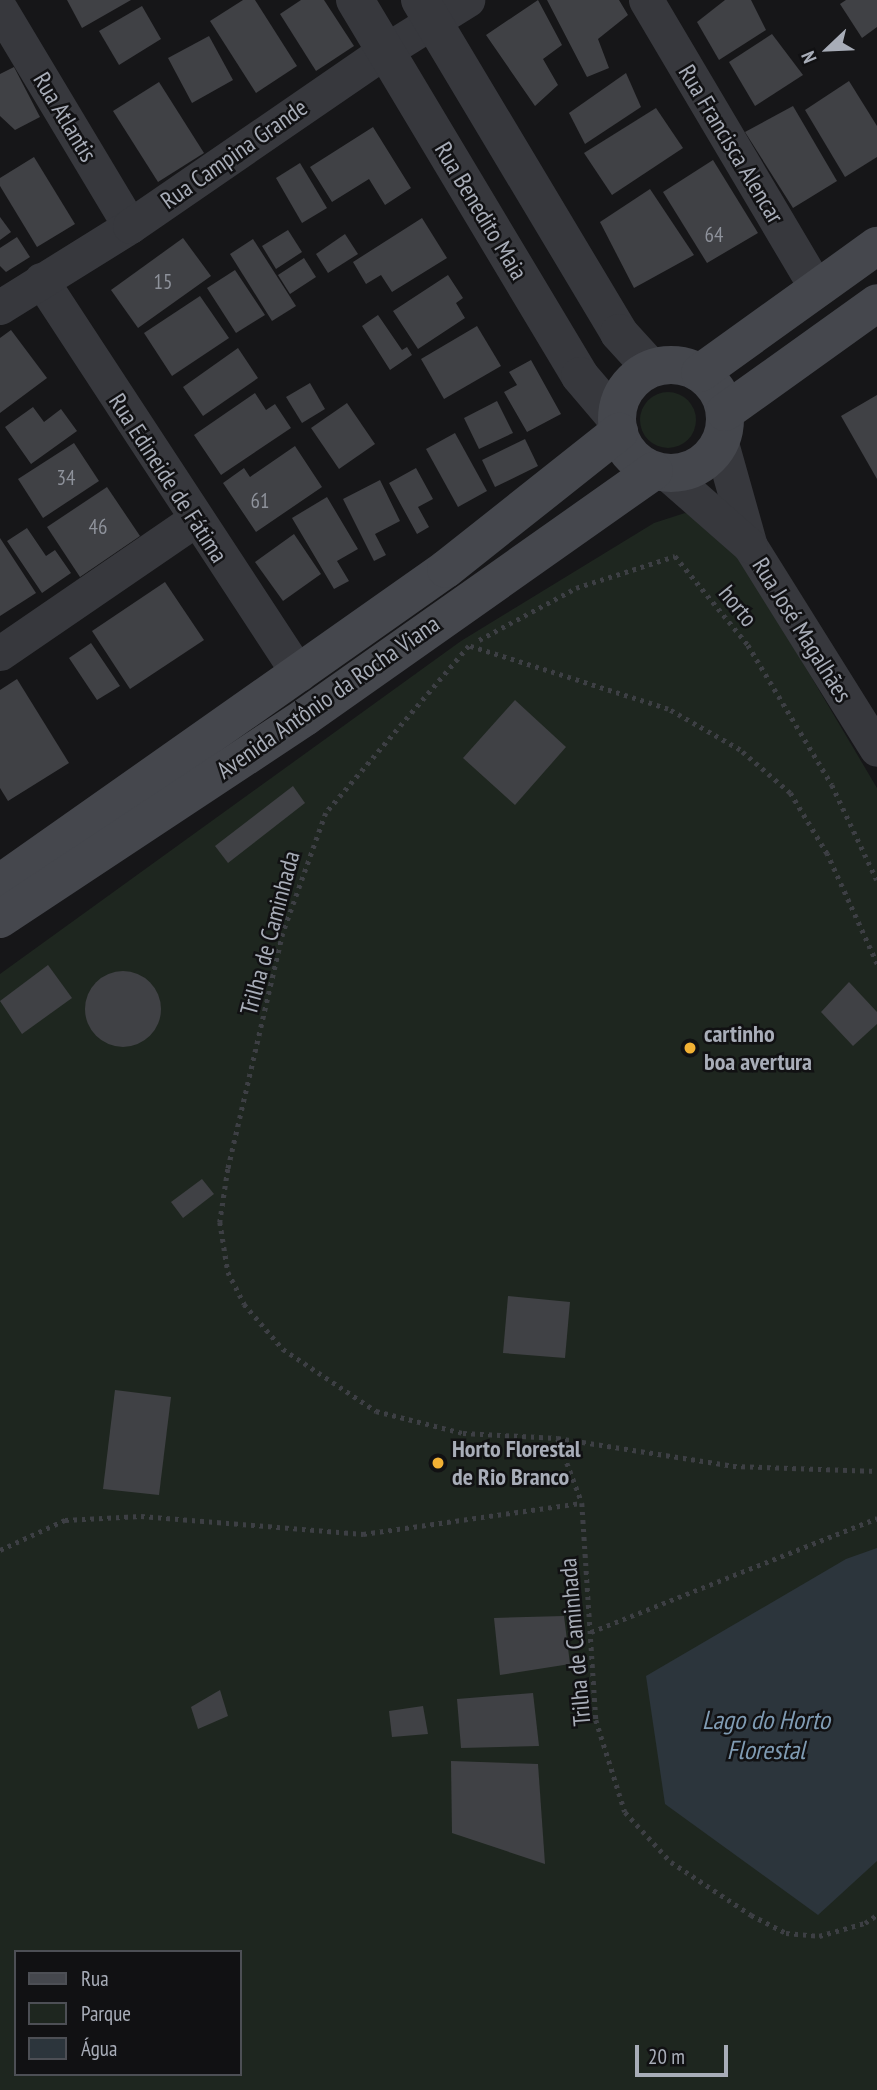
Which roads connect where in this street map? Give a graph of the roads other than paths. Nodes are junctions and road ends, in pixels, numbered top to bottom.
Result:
1 (355, 0) edge
2 (467, 0) edge
3 (646, 0) edge
4 (427, 11) edge
5 (2, 15) edge
6 (385, 51) junction
7 (130, 226) junction
8 (877, 246) edge
9 (41, 280) junction
10 (817, 289) junction
11 (877, 303) edge
12 (0, 307) edge
13 (651, 368) junction
14 (701, 373) junction
15 (617, 425) junction
16 (723, 427) junction
17 (661, 472) junction
18 (194, 520) junction
19 (750, 546) junction
20 (0, 653) edge
21 (299, 674) junction
22 (877, 749) edge
23 (0, 883) edge
24 (0, 919) edge

1 - 6 street, Rua Benedito Maia
2 - 4 street, Rua Campina Grande
3 - 10 street, Rua Francisca Alencar
4 - 6 street, Rua Campina Grande
4 - 13 street
5 - 7 street, Rua Atlantis
6 - 7 street, Rua Campina Grande
6 - 15 street, Rua Benedito Maia
7 - 9 street, Rua Campina Grande
8 - 10 main road
9 - 12 street, Rua Campina Grande
9 - 18 street, Rua Edineide de Fátima
10 - 14 main road
11 - 16 main road
13 - 14 main road
13 - 15 main road
14 - 16 main road
15 - 17 main road
15 - 21 main road, Avenida Antônio da Rocha Viana
16 - 17 main road
16 - 19 street, Rua José Magalhães
17 - 19 street, Rua José Magalhães
17 - 24 main road, Avenida Antônio da Rocha Viana
18 - 20 street
18 - 21 street, Rua Edineide de Fátima
19 - 22 street, Rua José Magalhães
21 - 23 main road, Avenida Antônio da Rocha Viana

